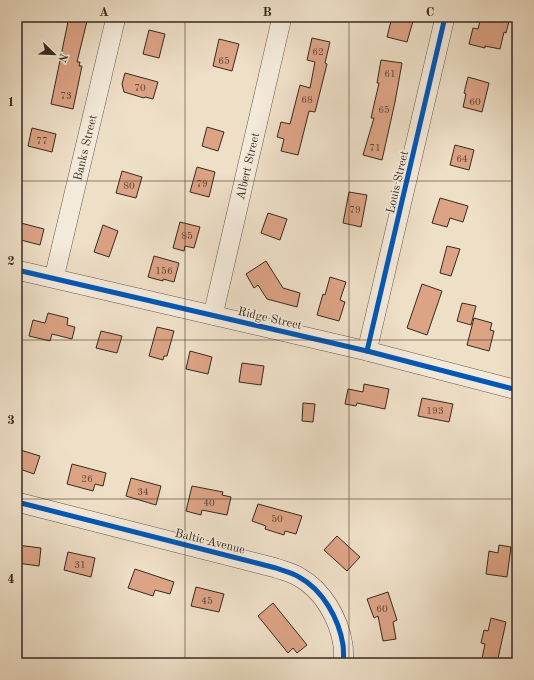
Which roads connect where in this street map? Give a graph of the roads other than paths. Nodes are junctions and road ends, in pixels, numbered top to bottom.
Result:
1 (116, 17) edge
2 (282, 17) edge
3 (445, 17) edge
4 (17, 270) edge
5 (54, 278) junction
6 (213, 315) junction
7 (367, 351) junction
8 (517, 390) edge
9 (17, 502) edge
10 (344, 663) edge

1 - 5 street, Banks Street
2 - 6 street, Albert Street
3 - 7 street, Louis Street
4 - 5 street, Ridge Street
5 - 6 street, Ridge Street
6 - 7 street, Ridge Street
7 - 8 street, Ridge Street
9 - 10 street, Baltic Avenue

